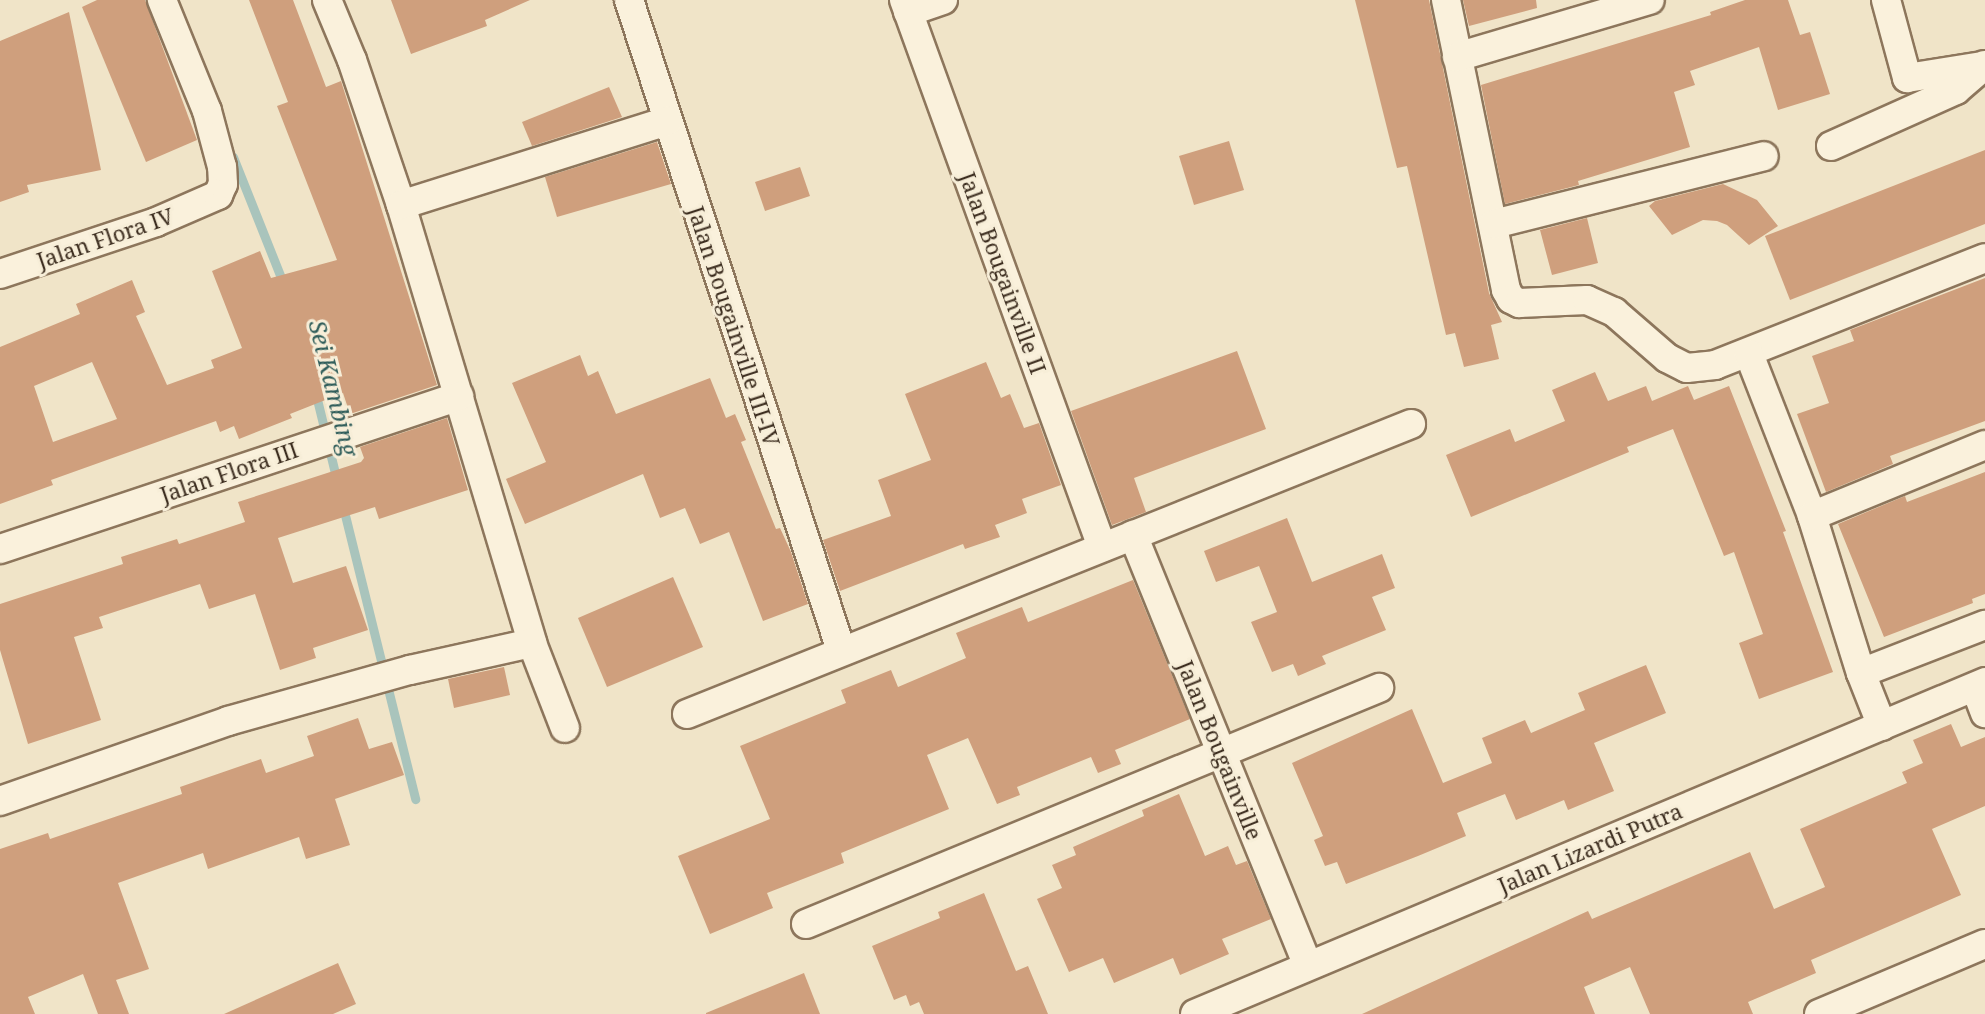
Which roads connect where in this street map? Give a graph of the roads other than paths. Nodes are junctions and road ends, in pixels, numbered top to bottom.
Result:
1 (162, 0) edge
2 (327, 0) edge
3 (629, 0) edge
4 (943, 0) edge
5 (1446, 0) edge
6 (1650, 0) edge
7 (1886, 0) edge
8 (906, 6) edge
9 (1457, 57) junction
10 (1984, 65) edge
11 (667, 121) junction
12 (1831, 146) dead end
13 (1764, 156) dead end
14 (401, 205) junction
15 (1494, 224) junction
16 (1985, 258) edge
17 (0, 274) edge
18 (1749, 354) junction
19 (459, 396) junction
20 (1411, 424) dead end
21 (1985, 445) edge
22 (1812, 516) junction
23 (1133, 535) junction
24 (1102, 547) junction
25 (0, 549) edge
26 (1985, 625) edge
27 (532, 643) junction
28 (841, 650) junction
29 (1861, 673) junction
30 (1980, 685) edge
31 (1379, 688) dead end
32 (1985, 713) edge
33 (687, 714) dead end
34 (1882, 726) junction
35 (565, 728) dead end
36 (1222, 753) junction
37 (0, 801) edge
38 (806, 924) dead end
39 (1985, 944) edge
40 (1308, 965) junction
41 (1195, 1014) edge
42 (1819, 1014) edge

1 - 17 street, Jalan Flora IV
2 - 14 street
3 - 11 street, Jalan Bougainville III-IV
4 - 8 street
5 - 9 street
6 - 9 street
7 - 10 street
8 - 24 street, Jalan Bougainville II
9 - 15 street
10 - 12 street
11 - 14 street
11 - 28 street, Jalan Bougainville III-IV
13 - 15 street
14 - 19 street
15 - 18 street
16 - 18 street
18 - 22 street
19 - 25 street, Jalan Flora III
19 - 27 street
20 - 23 street
21 - 22 street
22 - 29 street
23 - 24 street
23 - 36 street, Jalan Bougainville
24 - 28 street
26 - 29 street
27 - 35 street
27 - 37 street
28 - 33 street
29 - 34 street
30 - 32 street
30 - 34 street, Jalan Lizardi Putra
31 - 36 street
34 - 40 street, Jalan Lizardi Putra
36 - 38 street
36 - 40 street, Jalan Bougainville
39 - 42 street
40 - 41 street, Jalan Lizardi Putra

